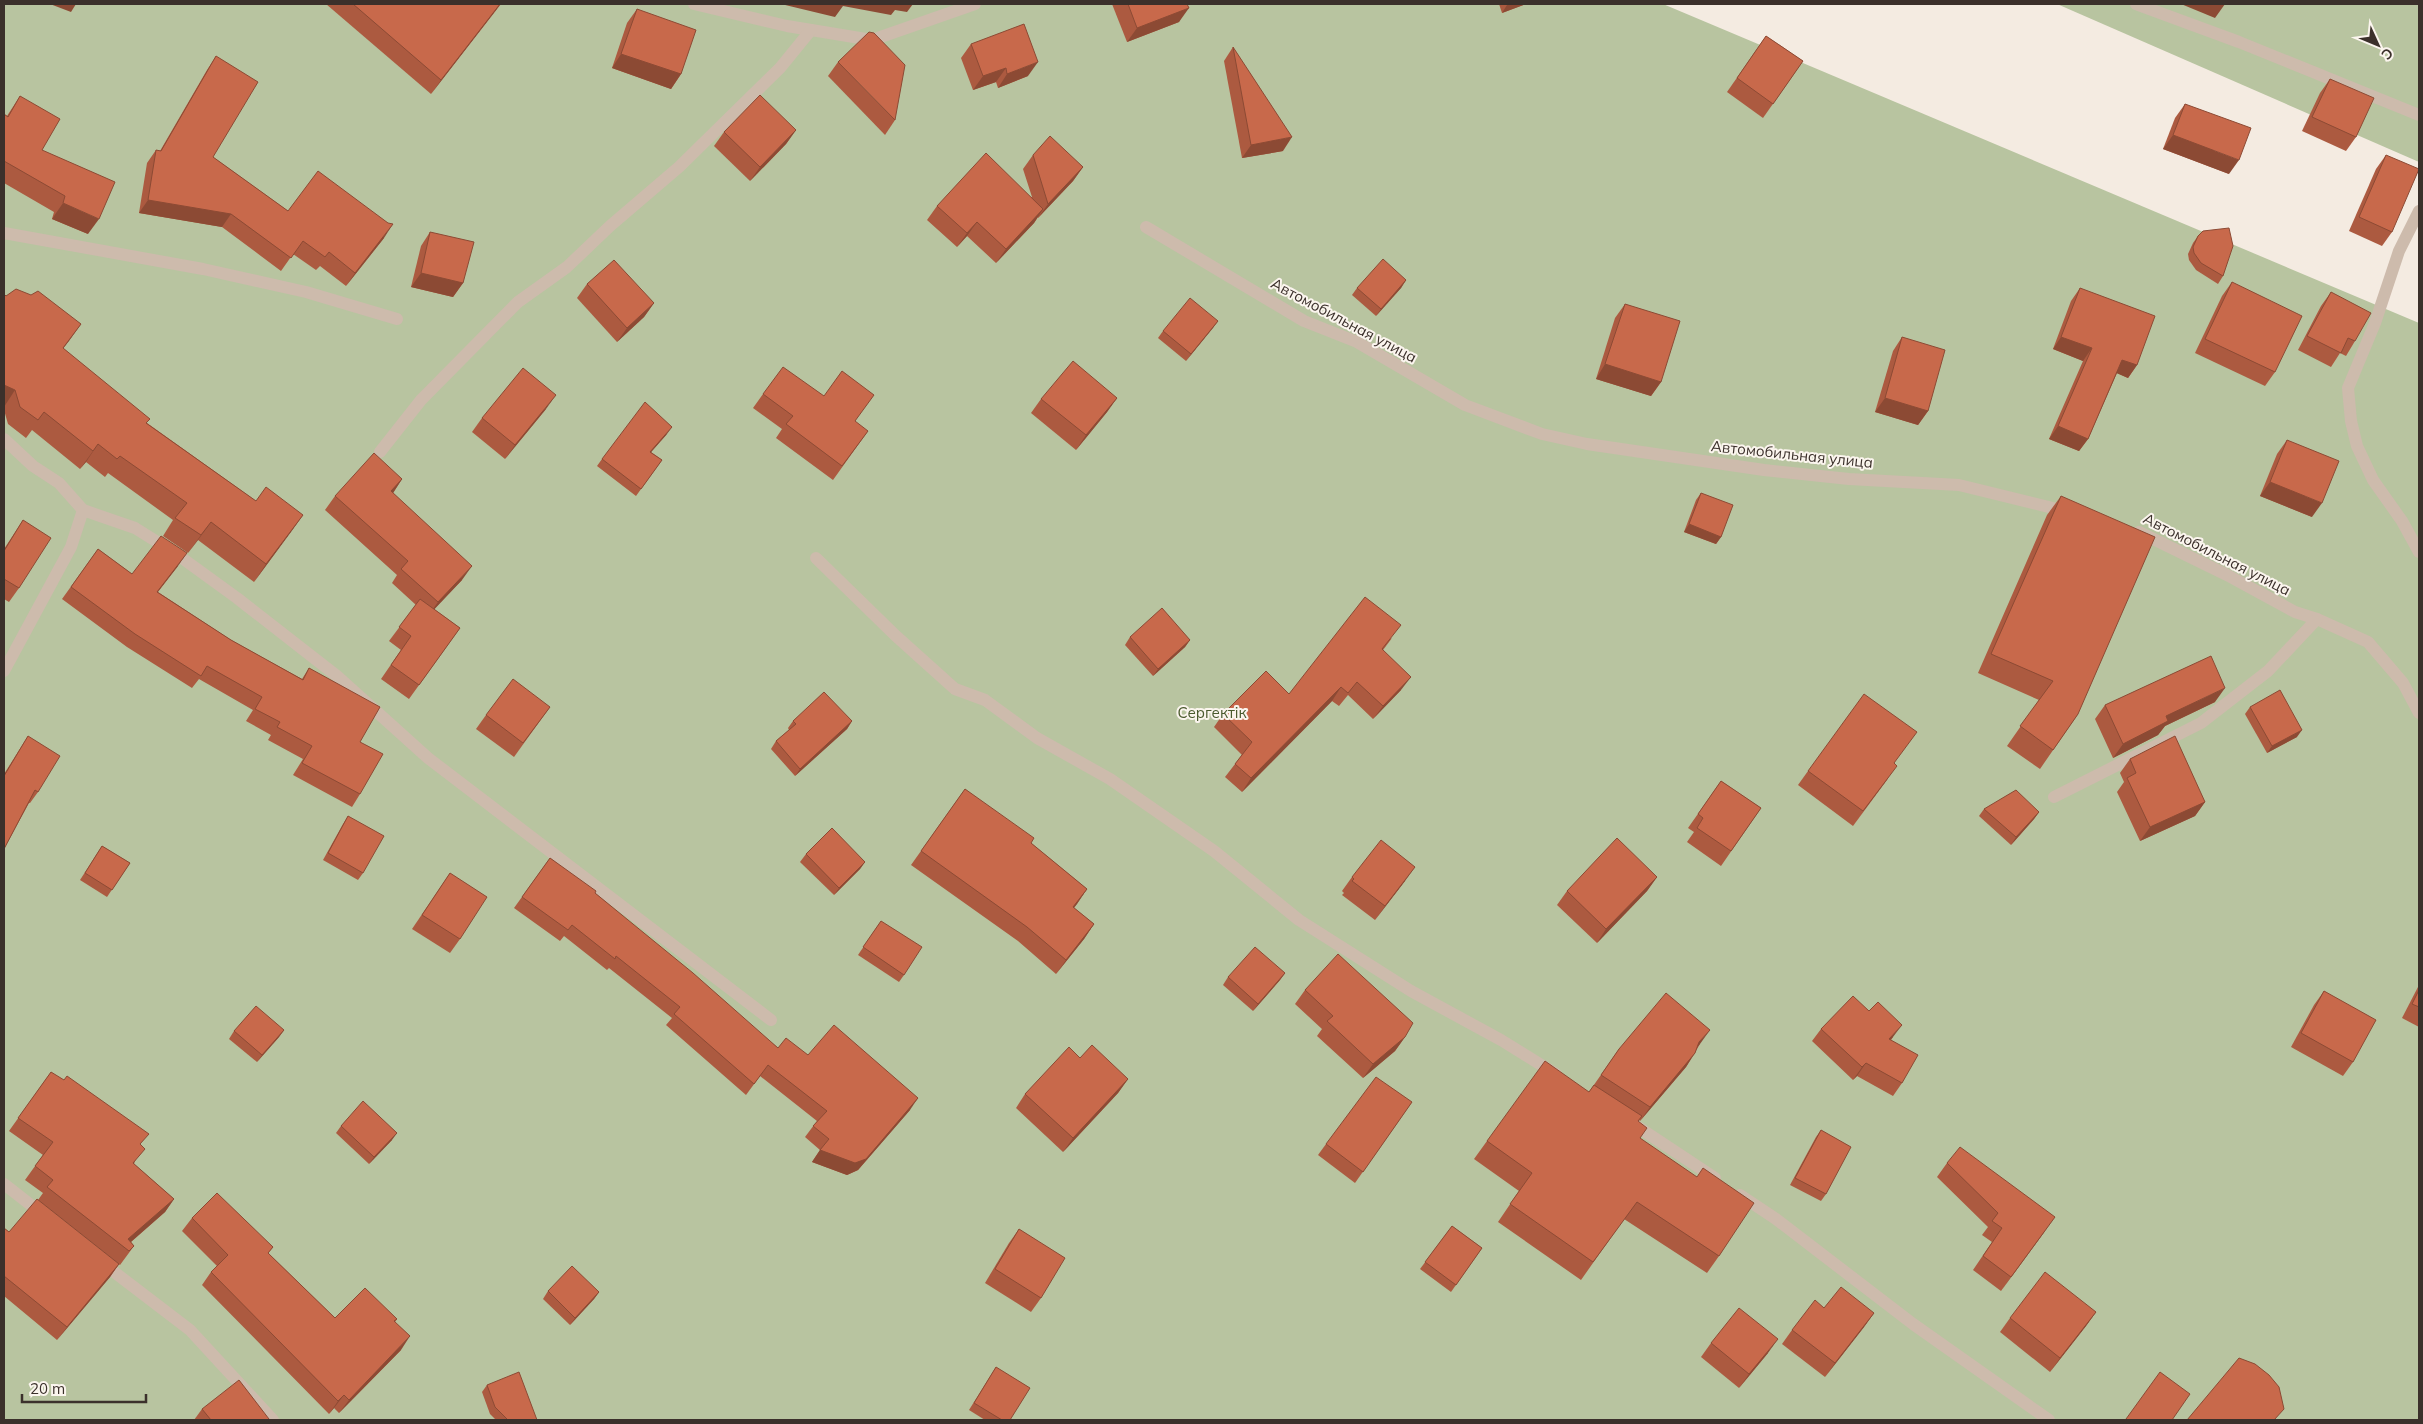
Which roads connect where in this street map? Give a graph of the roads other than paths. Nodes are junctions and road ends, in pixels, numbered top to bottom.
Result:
1 (694, 4) edge
2 (975, 4) edge
3 (2136, 4) edge
4 (810, 30) junction
5 (2419, 115) edge
6 (2419, 211) edge
7 (1146, 227) dead end
8 (4, 233) edge
9 (397, 319) dead end
10 (4, 438) edge
11 (380, 452) dead end
12 (83, 510) junction
13 (2080, 515) edge
14 (2127, 527) edge
15 (2419, 552) edge
16 (816, 558) dead end
17 (2317, 619) junction
18 (4, 671) edge
19 (2419, 713) edge
20 (2054, 797) dead end
21 (771, 1020) dead end
22 (1566, 1081) edge
23 (1622, 1117) edge
24 (4, 1184) edge
25 (56, 1226) edge
26 (94, 1256) edge
27 (273, 1420) edge
28 (2049, 1420) edge

1 - 4 street
2 - 4 street
3 - 5 street
4 - 11 street
6 - 15 street
7 - 13 street, Автомобильная улица
8 - 9 street
10 - 12 street
12 - 18 street
12 - 21 street
14 - 17 street, Автомобильная улица
16 - 22 street
17 - 19 street, Автомобильная улица
17 - 20 street
23 - 28 street
24 - 25 street
26 - 27 street

